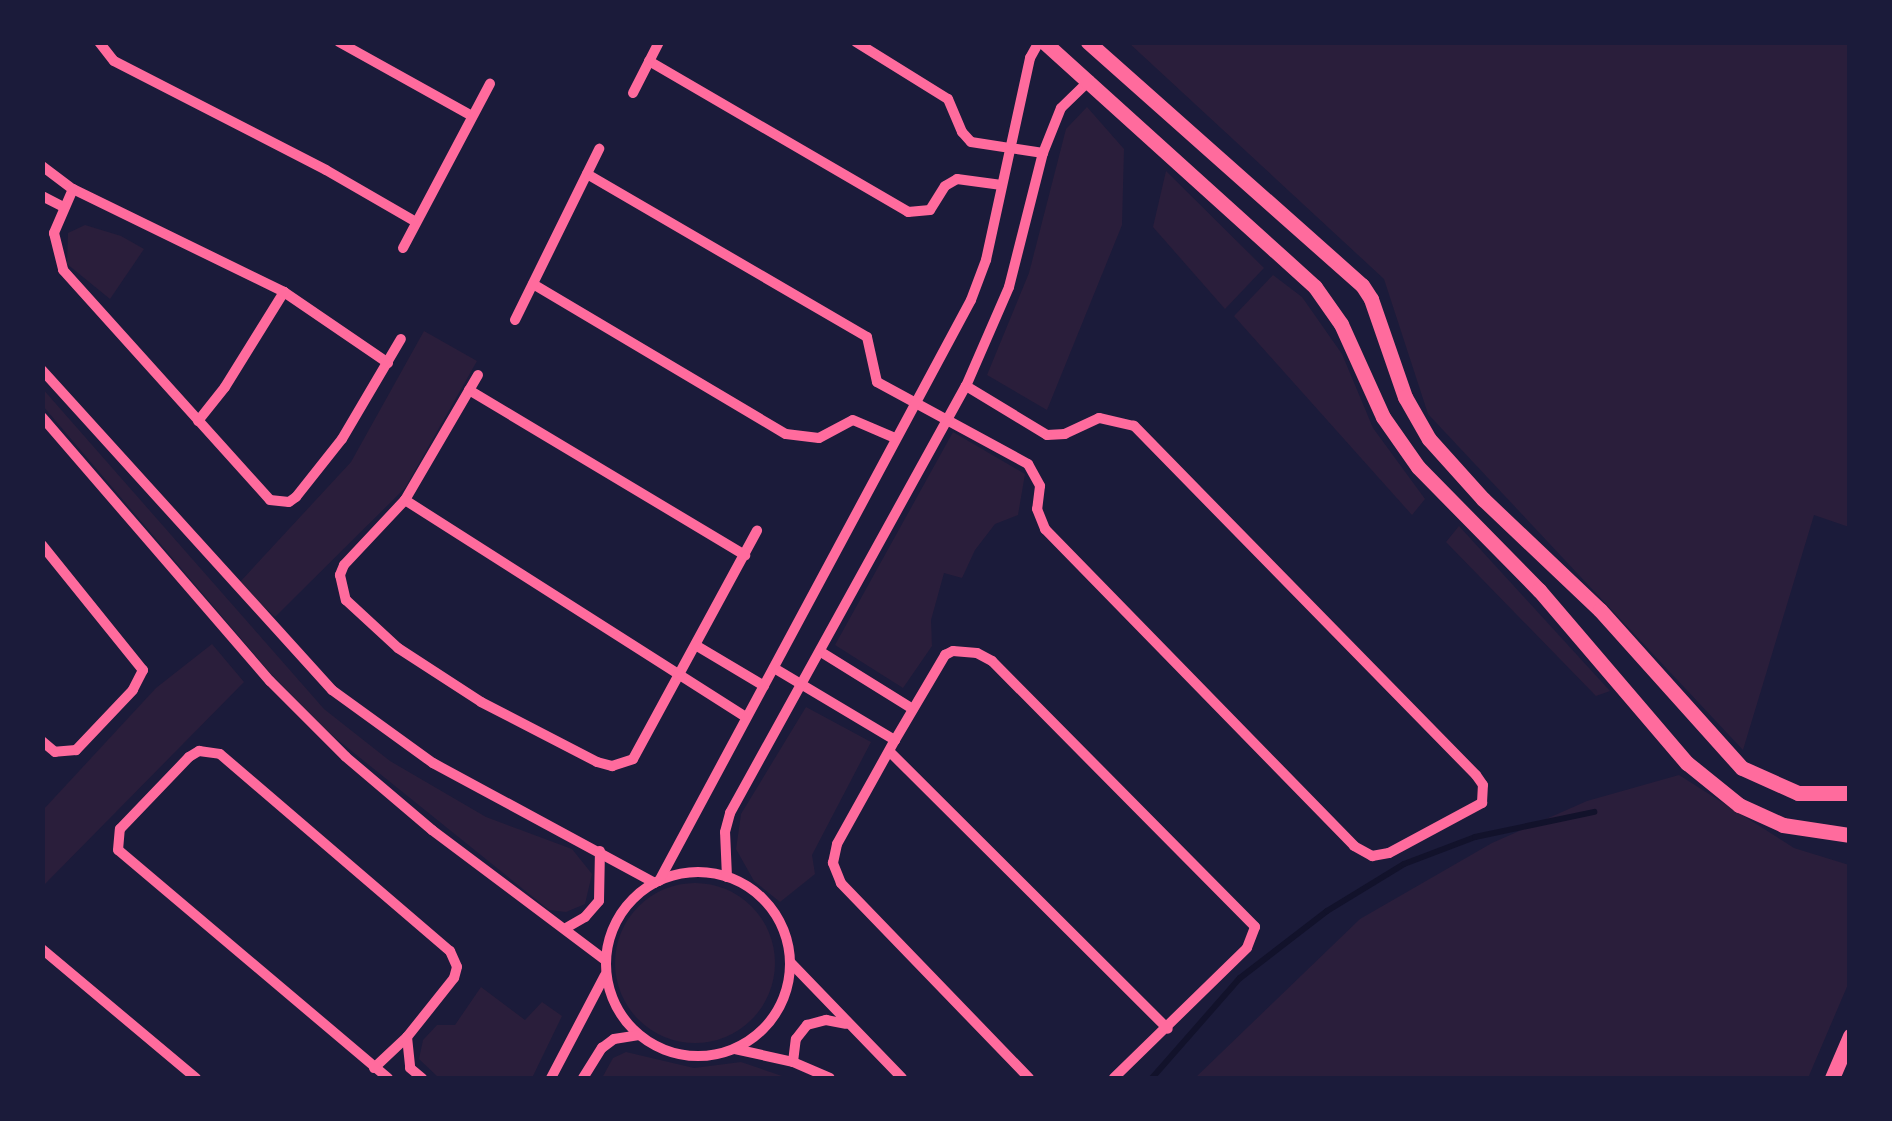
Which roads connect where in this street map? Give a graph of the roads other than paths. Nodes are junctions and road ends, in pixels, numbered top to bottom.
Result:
1 (99, 42) edge
2 (339, 42) edge
3 (659, 42) edge
4 (856, 42) edge
5 (1041, 42) edge
6 (1088, 42) edge
7 (649, 61) junction
8 (1090, 80) junction
9 (490, 84) dead end
10 (633, 93) dead end
11 (472, 116) junction
12 (1010, 147) junction
13 (599, 149) dead end
14 (1044, 153) junction
15 (42, 166) edge
16 (587, 174) junction
17 (1002, 185) junction
18 (73, 190) junction
19 (42, 196) edge
20 (64, 208) junction
21 (416, 222) junction
22 (403, 248) dead end
23 (533, 284) junction
24 (284, 292) junction
25 (515, 320) dead end
26 (402, 339) dead end
27 (388, 363) junction
28 (42, 370) edge
29 (478, 375) dead end
30 (966, 386) junction
31 (470, 390) junction
32 (916, 402) junction
33 (42, 417) edge
34 (949, 419) junction
35 (198, 421) junction
36 (896, 438) junction
37 (405, 500) junction
38 (757, 531) dead end
39 (42, 545) edge
40 (745, 555) junction
41 (697, 646) junction
42 (821, 652) junction
43 (774, 668) junction
44 (679, 675) junction
45 (804, 685) junction
46 (764, 686) junction
47 (913, 710) junction
48 (746, 717) junction
49 (42, 740) edge
50 (895, 740) junction
51 (890, 752) junction
52 (1850, 793) edge
53 (1828, 834) junction
54 (1850, 834) edge
55 (1850, 847) edge
56 (600, 851) junction
57 (727, 877) junction
58 (657, 882) junction
59 (566, 928) junction
60 (42, 949) edge
61 (606, 960) junction
62 (790, 962) junction
63 (606, 974) junction
64 (847, 1024) junction
65 (1168, 1029) junction
66 (638, 1035) junction
67 (407, 1036) junction
68 (1850, 1036) edge
69 (734, 1049) junction
70 (794, 1062) junction
71 (374, 1068) junction
72 (418, 1076) edge
73 (196, 1078) edge
74 (388, 1078) edge
75 (551, 1078) edge
76 (583, 1078) edge
77 (830, 1078) edge
78 (902, 1078) edge
79 (1028, 1078) edge
80 (1114, 1078) edge
81 (1832, 1078) edge

1 - 21 street
2 - 11 street
3 - 7 street
4 - 12 street
5 - 8 main road
5 - 12 street
6 - 52 main road
7 - 10 street
7 - 17 street
8 - 14 street
8 - 53 main road
9 - 11 street
11 - 21 street
12 - 14 street
12 - 17 street
13 - 16 street
14 - 30 street
15 - 18 street
16 - 23 street
16 - 32 street
17 - 32 street
18 - 20 street
18 - 24 street
19 - 20 street
20 - 35 street
21 - 22 street
23 - 25 street
23 - 36 street
24 - 27 street
24 - 35 street
26 - 27 street
27 - 35 street
28 - 56 street
29 - 31 street
30 - 34 street
30 - 34 street
31 - 37 street
31 - 40 street
32 - 34 street
32 - 36 street
33 - 59 street
34 - 42 street
36 - 43 street
37 - 44 street
37 - 44 street
38 - 40 street
39 - 49 street
40 - 41 street
41 - 44 street
41 - 46 street
42 - 45 street
42 - 47 street
43 - 45 street
43 - 46 street
44 - 48 street
45 - 50 street
45 - 57 street
46 - 48 street
47 - 50 street
47 - 65 street
48 - 58 street
50 - 51 street
51 - 65 street
51 - 79 street
53 - 54 main road
53 - 55 main road
56 - 58 street
56 - 59 street
57 - 58 street
57 - 62 street
58 - 61 street
59 - 61 street
60 - 73 street
61 - 63 street
62 - 64 street
62 - 69 street
63 - 66 street
63 - 75 street
64 - 70 street
64 - 78 street
65 - 80 street
66 - 69 street
66 - 76 street
67 - 71 street
67 - 71 street
67 - 72 street
68 - 81 main road
69 - 70 street
70 - 77 street
71 - 74 street

